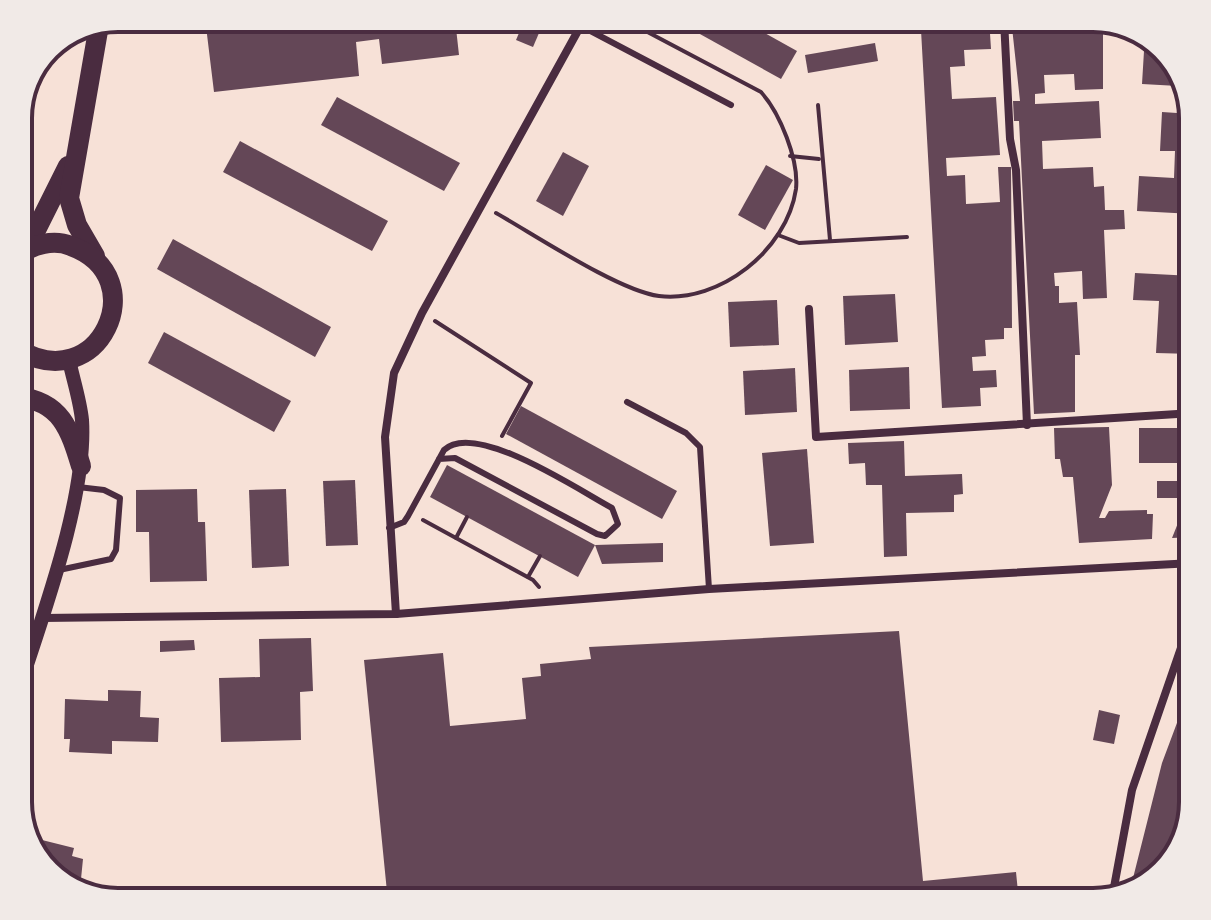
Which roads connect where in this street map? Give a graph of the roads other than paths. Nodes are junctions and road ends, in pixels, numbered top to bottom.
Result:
1 (577, 32) edge
2 (601, 32) edge
3 (1005, 32) edge
4 (97, 35) edge
5 (731, 105) dead end
6 (76, 152) junction
7 (32, 234) edge
8 (32, 249) edge
9 (99, 263) junction
10 (809, 309) dead end
11 (32, 355) edge
12 (69, 360) junction
13 (32, 399) edge
14 (627, 402) dead end
15 (1179, 414) edge
16 (1027, 425) junction
17 (439, 459) junction
18 (81, 466) junction
19 (76, 487) junction
20 (389, 528) junction
21 (1179, 564) edge
22 (56, 571) junction
23 (709, 589) junction
24 (396, 614) junction
25 (42, 618) junction
26 (32, 649) edge
27 (1179, 654) edge
28 (1114, 885) edge

1 - 20 street
2 - 5 lane
3 - 16 street
4 - 6 main road
6 - 7 main road
6 - 9 main road
8 - 9 main road
9 - 12 main road
10 - 16 street
11 - 12 main road
12 - 18 street
13 - 18 main road
14 - 23 lane
15 - 16 street
17 - 17 lane
17 - 20 lane
18 - 19 street
19 - 22 street
19 - 22 lane
20 - 24 street
21 - 23 street
22 - 25 street
23 - 24 street
24 - 25 street
25 - 26 street
27 - 28 street

